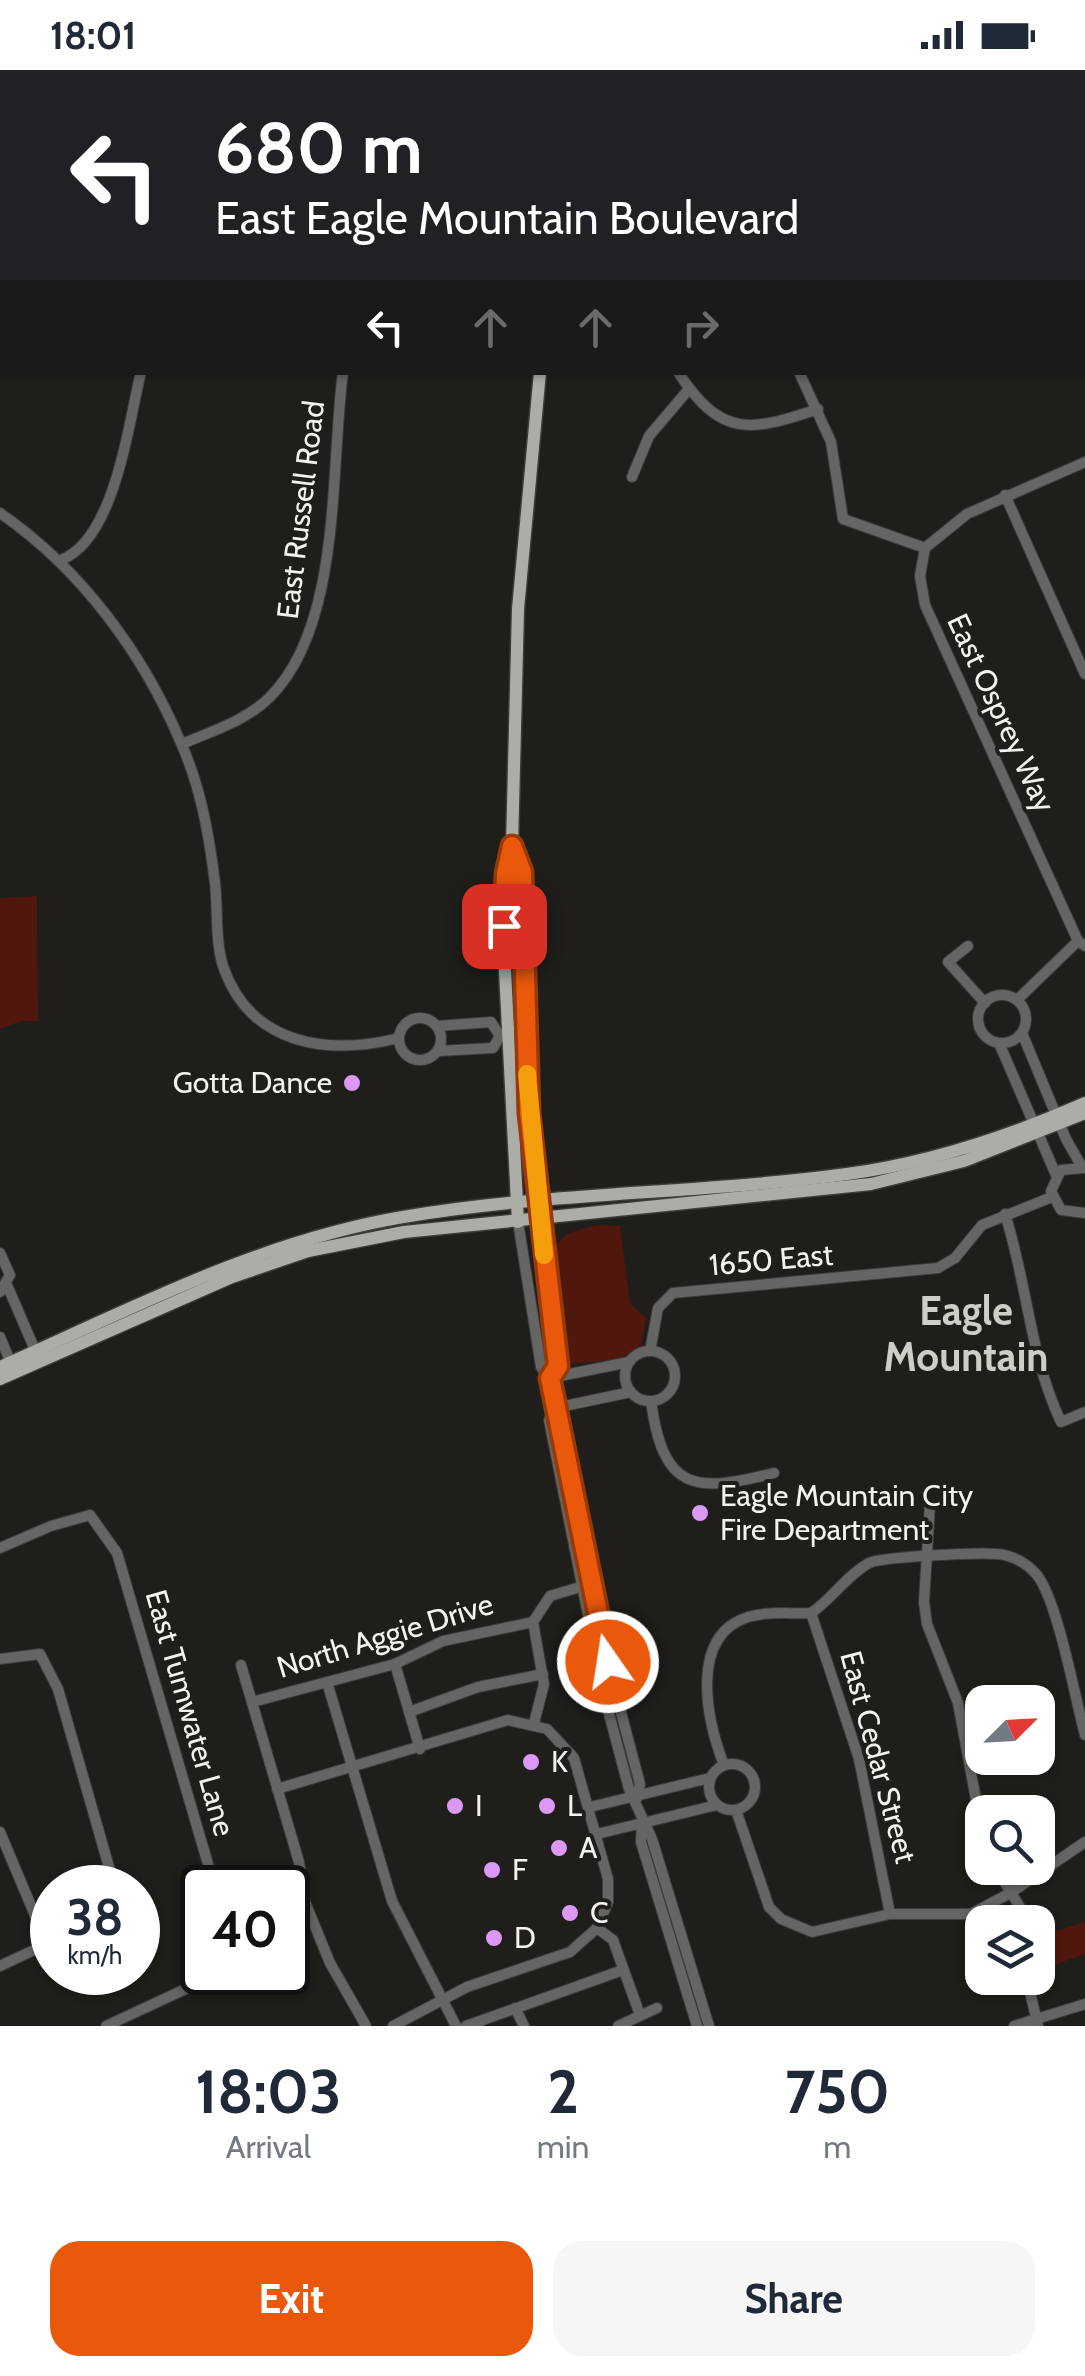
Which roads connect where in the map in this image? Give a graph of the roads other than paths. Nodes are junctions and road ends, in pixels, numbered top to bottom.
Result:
1 (140, 375) edge
2 (344, 375) edge
3 (540, 375) edge
4 (680, 375) edge
5 (800, 375) edge
6 (688, 389) junction
7 (818, 409) junction
8 (1085, 462) edge
9 (632, 476) dead end
10 (1004, 495) junction
11 (0, 513) edge
12 (924, 548) junction
13 (61, 560) junction
14 (1085, 674) edge
15 (182, 744) junction
16 (512, 846) junction
17 (1082, 944) edge
18 (968, 946) dead end
19 (1017, 1000) junction
20 (985, 1003) junction
21 (437, 1026) junction
22 (1022, 1033) junction
23 (504, 1036) junction
24 (399, 1038) junction
25 (525, 1038) junction
26 (999, 1043) junction
27 (438, 1051) junction
28 (1085, 1103) edge
29 (1085, 1114) edge
30 (1057, 1119) junction
31 (1033, 1129) junction
32 (1084, 1167) edge
33 (1056, 1174) junction
34 (1052, 1198) junction
35 (539, 1200) junction
36 (516, 1202) junction
37 (1004, 1214) junction
38 (1084, 1215) edge
39 (541, 1220) junction
40 (518, 1222) junction
41 (0, 1253) edge
42 (4, 1289) edge
43 (0, 1337) edge
44 (650, 1351) junction
45 (38, 1357) junction
46 (629, 1362) junction
47 (9, 1367) edge
48 (674, 1372) junction
49 (689, 1372) dead end
50 (550, 1378) junction
51 (0, 1380) edge
52 (631, 1392) junction
53 (651, 1401) junction
54 (555, 1408) junction
55 (1085, 1412) edge
56 (774, 1473) dead end
57 (930, 1504) dead end
58 (0, 1548) edge
59 (926, 1559) junction
60 (580, 1587) junction
61 (811, 1613) junction
62 (533, 1622) junction
63 (0, 1659) edge
64 (241, 1664) dead end
65 (394, 1664) junction
66 (543, 1674) junction
67 (326, 1682) junction
68 (252, 1702) junction
69 (410, 1712) junction
70 (530, 1722) junction
71 (1085, 1735) edge
72 (420, 1749) junction
73 (724, 1764) junction
74 (352, 1767) junction
75 (710, 1778) junction
76 (278, 1788) junction
77 (975, 1795) edge
78 (637, 1798) junction
79 (717, 1805) junction
80 (590, 1808) junction
81 (736, 1810) junction
82 (642, 1821) junction
83 (0, 1832) edge
84 (597, 1834) junction
85 (1085, 1842) edge
86 (108, 1865) edge
87 (208, 1865) edge
88 (1007, 1885) edge
89 (1012, 1892) junction
90 (30, 1899) edge
91 (1019, 1905) edge
92 (890, 1914) junction
93 (597, 1928) junction
94 (30, 1952) edge
95 (0, 1966) edge
96 (624, 1970) junction
97 (180, 1992) edge
98 (1034, 1995) edge
99 (442, 1998) junction
100 (1085, 2004) edge
101 (514, 2008) junction
102 (657, 2008) dead end
103 (640, 2015) junction
104 (1037, 2022) edge
105 (106, 2026) edge
106 (366, 2026) edge
107 (393, 2026) edge
108 (456, 2026) edge
109 (466, 2026) edge
110 (524, 2026) edge
111 (618, 2026) edge
112 (697, 2026) edge
113 (709, 2026) edge
114 (1014, 2026) edge

1 - 13 street
2 - 15 street, East Russell Road
3 - 16 main road
4 - 6 street
5 - 7 street
6 - 7 street
6 - 9 street
7 - 12 street
8 - 10 street
10 - 12 street
10 - 14 street
11 - 13 street
12 - 17 street, East Osprey Way
13 - 15 street
15 - 24 street
16 - 23 main road
16 - 25 main road
17 - 19 street
18 - 20 street
19 - 20 street
19 - 22 street
20 - 26 street
21 - 23 street
21 - 24 street
21 - 27 street
22 - 26 street
22 - 30 street
23 - 25 street
23 - 27 street
23 - 36 main road
24 - 27 street
25 - 35 main road
26 - 31 street
28 - 30 main road
29 - 30 main road
30 - 31 main road
30 - 32 street
31 - 33 street
31 - 35 main road
31 - 39 main road
32 - 33 street
33 - 34 street
34 - 37 street, 1650 East
34 - 38 street
35 - 36 main road
35 - 39 main road
36 - 40 main road
36 - 45 main road
37 - 44 street, 1650 East
37 - 55 street
39 - 40 main road
39 - 50 street
40 - 45 main road
40 - 50 street
41 - 42 street
42 - 45 street
43 - 47 street
44 - 46 street
44 - 48 street
45 - 47 main road
46 - 50 street
46 - 52 street
47 - 51 main road
48 - 49 street
48 - 53 street
50 - 54 street
52 - 53 street
52 - 54 street
53 - 56 street
54 - 60 street
54 - 78 street
57 - 59 street
58 - 87 street, East Tumwater Lane
59 - 61 street
59 - 71 street
59 - 77 street
60 - 62 street
60 - 78 street
61 - 73 street
61 - 92 street, East Cedar Street
62 - 65 street, North Aggie Drive
62 - 66 street
63 - 86 street
64 - 68 street
65 - 67 street, North Aggie Drive
65 - 69 street
66 - 69 street
66 - 70 street
67 - 68 street, North Aggie Drive
67 - 74 street
68 - 76 street
69 - 72 street
70 - 72 street
70 - 80 street
72 - 74 street
73 - 75 street
73 - 81 street
74 - 76 street
74 - 99 street
75 - 78 street
75 - 79 street
76 - 106 street
78 - 80 street
78 - 82 street
79 - 81 street
79 - 82 street
80 - 84 street
81 - 92 street
82 - 84 street
82 - 112 street
82 - 113 street
83 - 90 street
84 - 93 street
85 - 89 street
88 - 89 street
89 - 91 street
89 - 92 street
93 - 96 street
93 - 99 street
94 - 95 street
96 - 101 street
96 - 103 street
97 - 105 street
98 - 104 street
99 - 107 street
99 - 108 street
100 - 104 street
101 - 109 street
101 - 110 street
102 - 103 street
103 - 111 street
104 - 114 street

